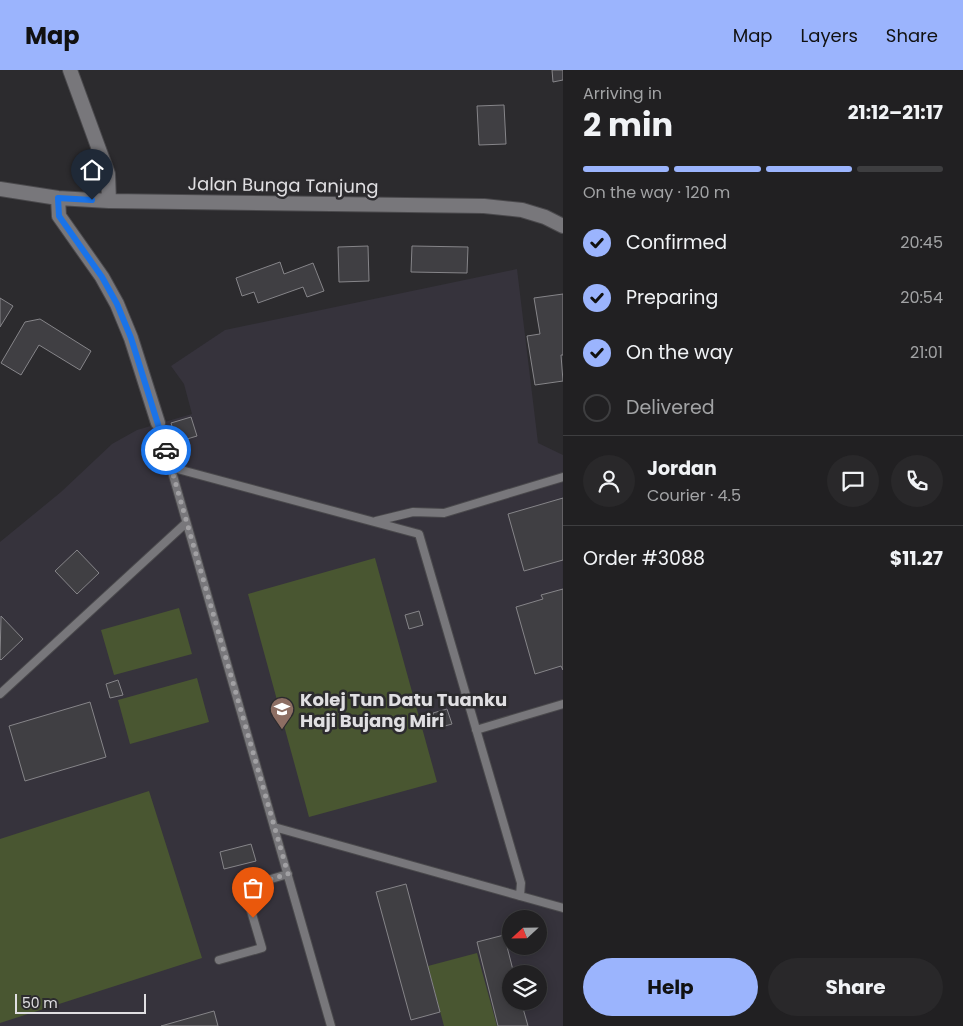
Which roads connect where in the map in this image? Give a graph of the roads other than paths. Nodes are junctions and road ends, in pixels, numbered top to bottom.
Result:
1 (70, 70) edge
2 (0, 190) edge
3 (58, 198) junction
4 (109, 201) junction
5 (563, 226) edge
6 (158, 423) joint
7 (170, 467) junction
8 (563, 477) edge
9 (374, 521) junction
10 (186, 523) junction
11 (0, 694) edge
12 (563, 704) edge
13 (476, 730) junction
14 (274, 827) junction
15 (288, 874) junction
16 (520, 896) junction
17 (563, 908) edge
18 (220, 960) dead end
19 (331, 1026) edge

1 - 4 street
2 - 3 street, Jalan Bunga Tanjung
3 - 4 street, Jalan Bunga Tanjung
3 - 6 street
4 - 5 street, Jalan Bunga Tanjung
6 - 7 lane
7 - 9 lane
7 - 10 lane
8 - 9 lane
9 - 13 lane
10 - 11 lane
10 - 14 lane
12 - 13 lane
13 - 16 lane
14 - 15 lane
14 - 16 lane
15 - 18 lane
15 - 19 lane
16 - 17 lane

